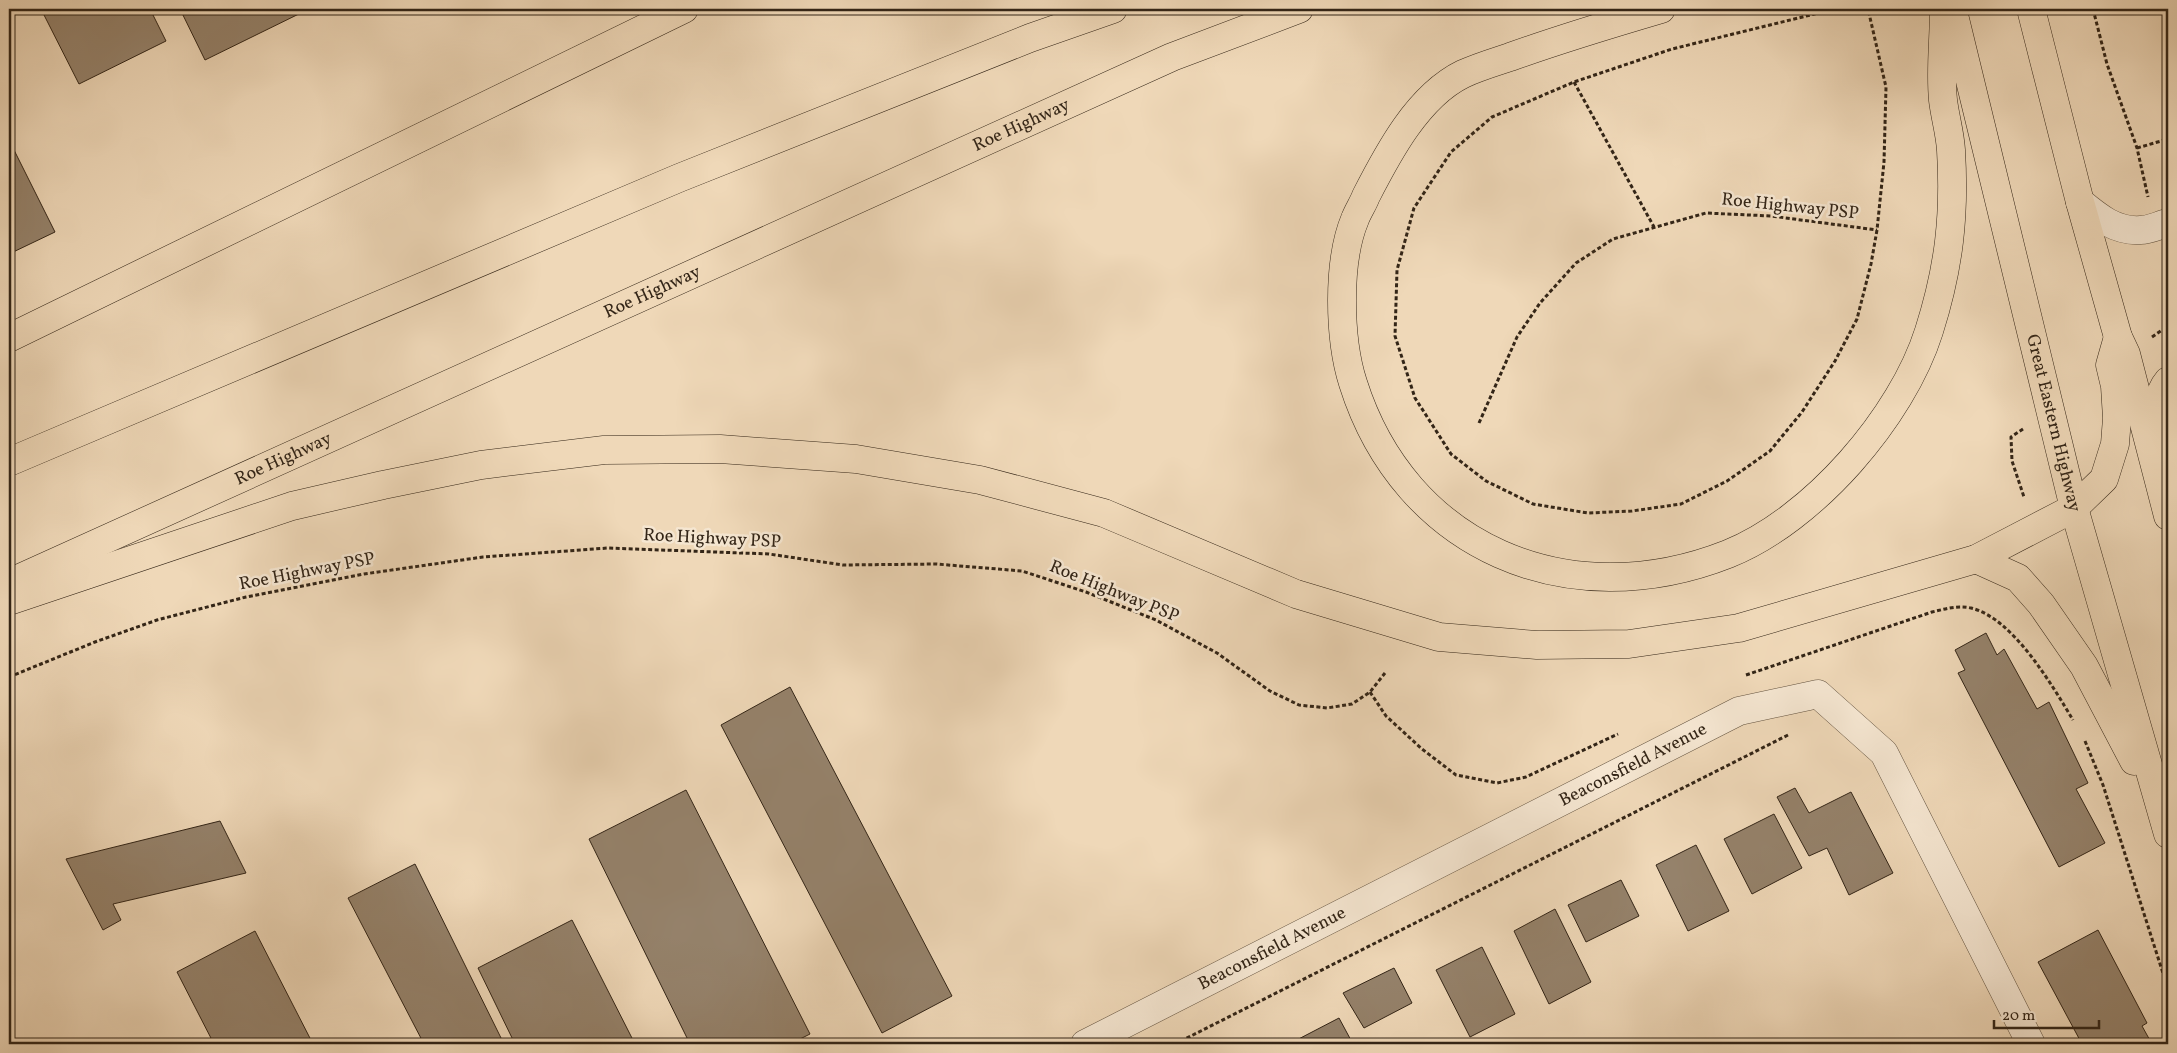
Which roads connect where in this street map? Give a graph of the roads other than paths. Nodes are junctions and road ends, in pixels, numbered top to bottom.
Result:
1 (684, 9) edge
2 (1113, 9) edge
3 (1299, 9) edge
4 (1661, 9) edge
5 (1944, 9) edge
6 (1952, 9) edge
7 (2031, 9) edge
8 (2080, 202) junction
9 (2161, 225) edge
10 (9, 338) edge
11 (2118, 338) junction
12 (2168, 381) edge
13 (2153, 459) junction
14 (9, 462) edge
15 (2074, 508) junction
16 (2168, 516) edge
17 (1976, 559) junction
18 (9, 583) edge
19 (9, 601) edge
20 (2168, 834) edge
21 (2168, 849) edge
22 (1085, 1044) edge
23 (2031, 1044) edge

1 - 10 highway
2 - 14 highway
3 - 18 highway, Roe Highway
4 - 5 highway
6 - 15 highway, Great Eastern Highway
7 - 8 highway
8 - 9 street
8 - 11 highway
11 - 13 highway
11 - 15 highway
12 - 13 highway
13 - 16 highway
15 - 17 highway
15 - 20 highway, Great Eastern Highway
17 - 19 highway
17 - 21 highway
22 - 23 street, Beaconsfield Avenue

